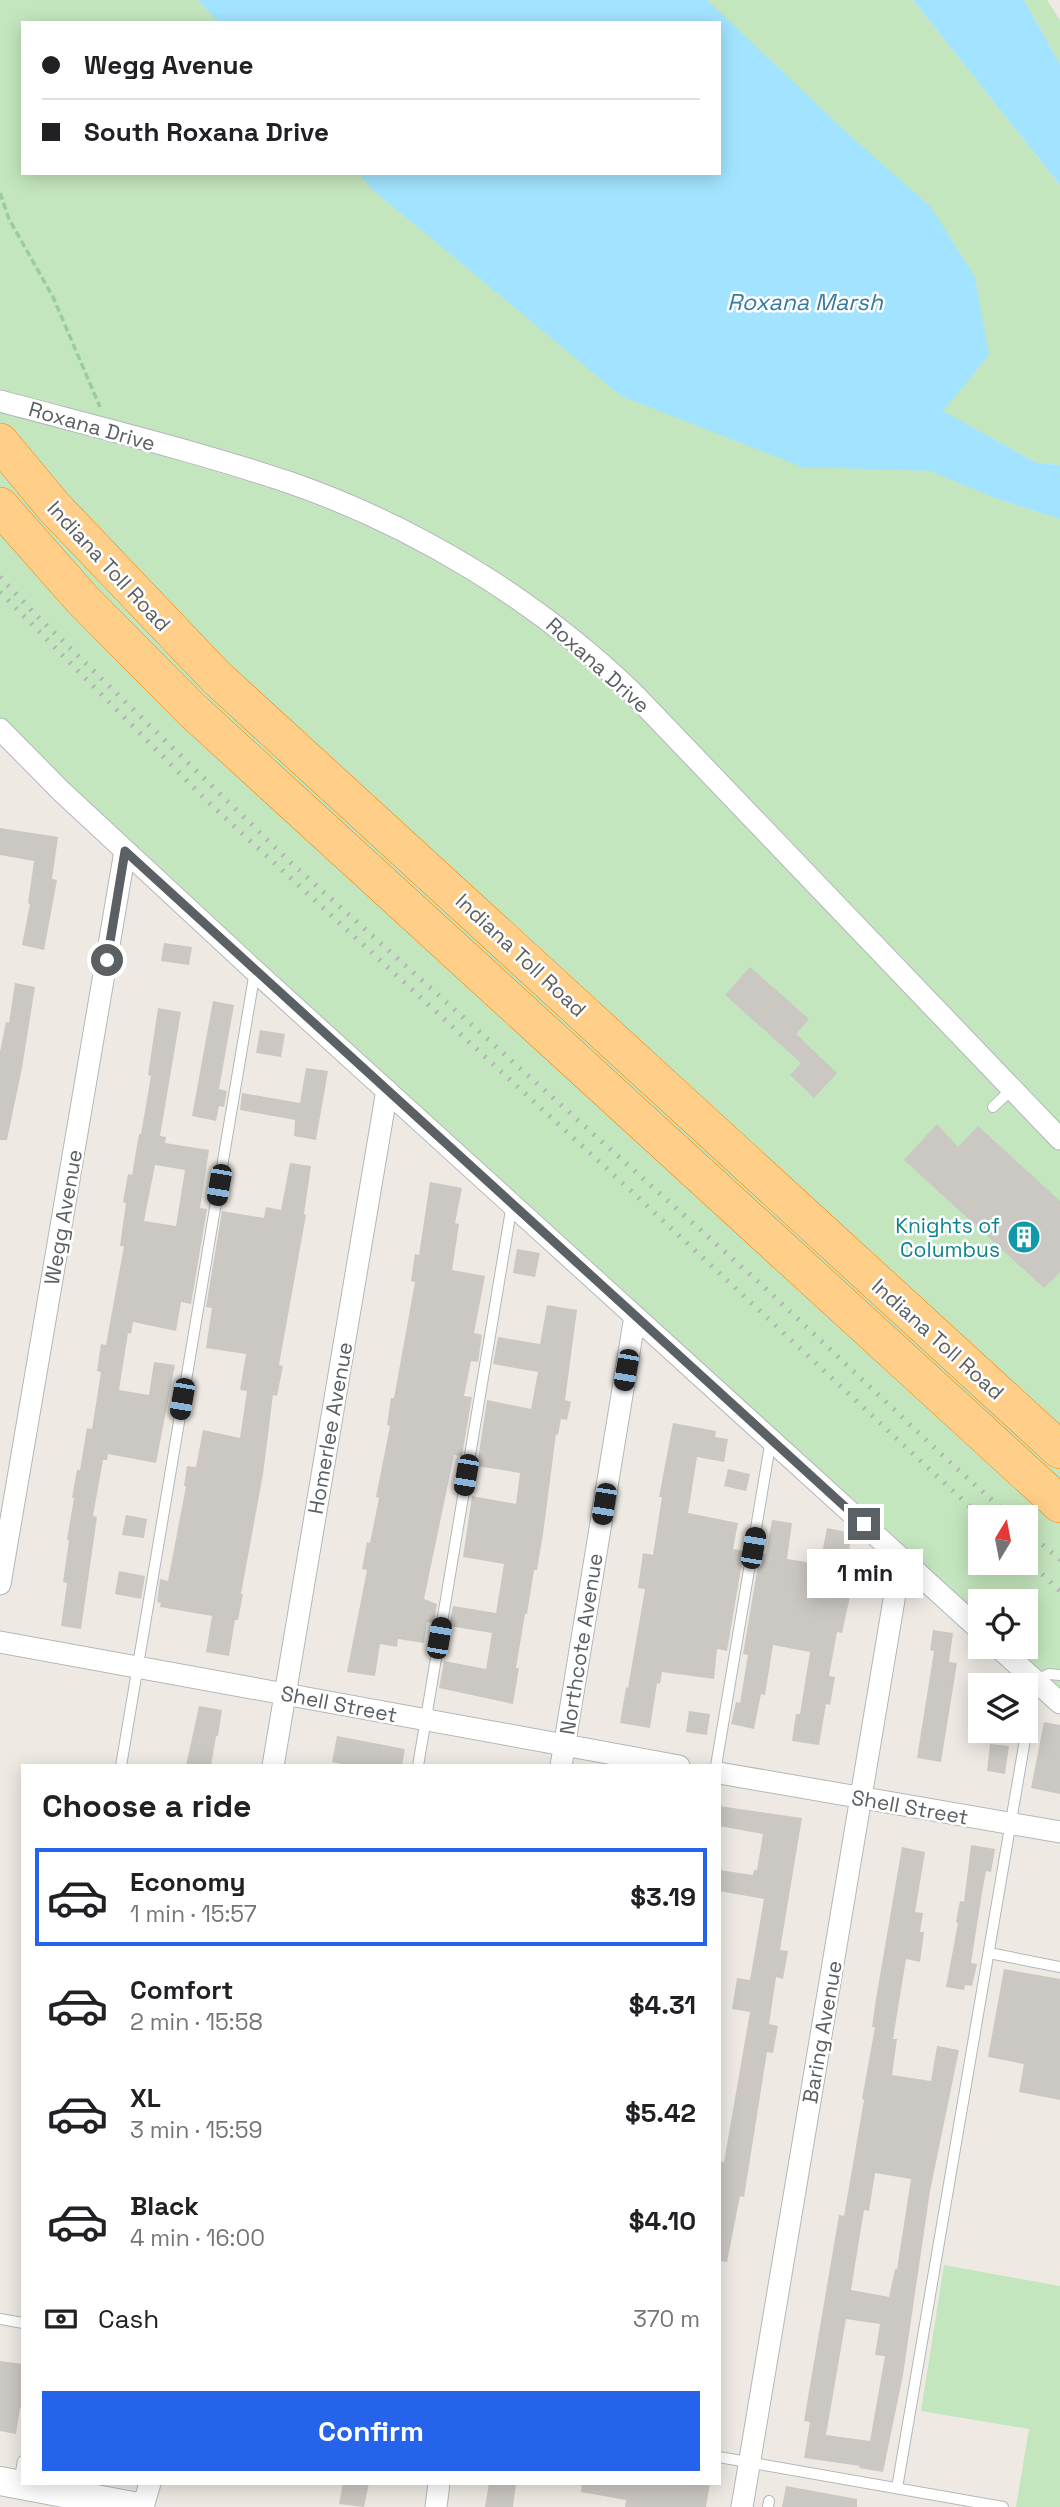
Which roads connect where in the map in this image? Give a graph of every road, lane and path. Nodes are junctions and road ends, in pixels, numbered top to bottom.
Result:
1 (0, 193) edge
2 (0, 401) edge
3 (111, 432) junction
4 (0, 442) edge
5 (0, 506) edge
6 (0, 729) edge
7 (125, 851) junction
8 (255, 971) junction
9 (1012, 1089) junction
10 (387, 1090) junction
11 (993, 1107) dead end
12 (1060, 1139) edge
13 (512, 1204) junction
14 (635, 1316) junction
15 (771, 1439) junction
16 (1060, 1450) edge
17 (1060, 1504) edge
18 (901, 1558) junction
19 (0, 1584) edge
20 (968, 1619) edge
21 (0, 1643) edge
22 (1011, 1659) edge
23 (137, 1667) junction
24 (1026, 1673) edge
25 (1060, 1675) edge
26 (1038, 1680) edge
27 (1038, 1684) edge
28 (285, 1694) junction
29 (1060, 1703) edge
30 (426, 1720) junction
31 (1025, 1743) edge
32 (563, 1756) edge
33 (121, 1764) edge
34 (273, 1764) edge
35 (418, 1764) edge
36 (656, 1764) edge
37 (716, 1764) edge
38 (721, 1773) edge
39 (861, 1798) junction
40 (1011, 1825) junction
41 (1060, 1832) edge
42 (989, 1953) junction
43 (1060, 1967) edge
44 (0, 2319) edge
45 (21, 2323) edge
46 (721, 2457) edge
47 (749, 2462) junction
48 (51, 2485) edge
49 (149, 2485) edge
50 (439, 2485) edge
51 (897, 2488) junction
52 (141, 2507) edge
53 (436, 2507) edge
54 (742, 2507) edge
55 (1003, 2507) edge

1 - 3 path
2 - 3 street, Roxana Drive
3 - 9 street, Roxana Drive
4 - 16 highway, Indiana Toll Road
5 - 17 highway, Indiana Toll Road
6 - 7 street
7 - 8 street
7 - 19 street, Wegg Avenue
8 - 10 street
8 - 23 lane
9 - 11 lane
9 - 12 street, Roxana Drive
10 - 13 street
10 - 28 street, Homerlee Avenue
13 - 14 street
13 - 30 lane
14 - 15 street
14 - 32 street, Northcote Avenue
15 - 18 street
15 - 37 lane
18 - 20 street
18 - 39 street, Baring Avenue
21 - 23 street, Shell Street
22 - 24 street
23 - 28 street, Shell Street
23 - 33 lane
25 - 26 lane
27 - 29 street
28 - 30 street, Shell Street
28 - 34 street, Homerlee Avenue
30 - 32 street, Shell Street
30 - 35 lane
31 - 40 lane
32 - 36 street, Shell Street
38 - 39 street, Shell Street
39 - 40 street, Shell Street
39 - 47 street, Baring Avenue
40 - 41 street, Shell Street
40 - 42 lane
42 - 43 lane
42 - 51 lane
44 - 45 lane
46 - 47 lane
47 - 51 lane
47 - 54 street, Baring Avenue
48 - 52 main road
49 - 52 street
50 - 53 street
51 - 55 lane

